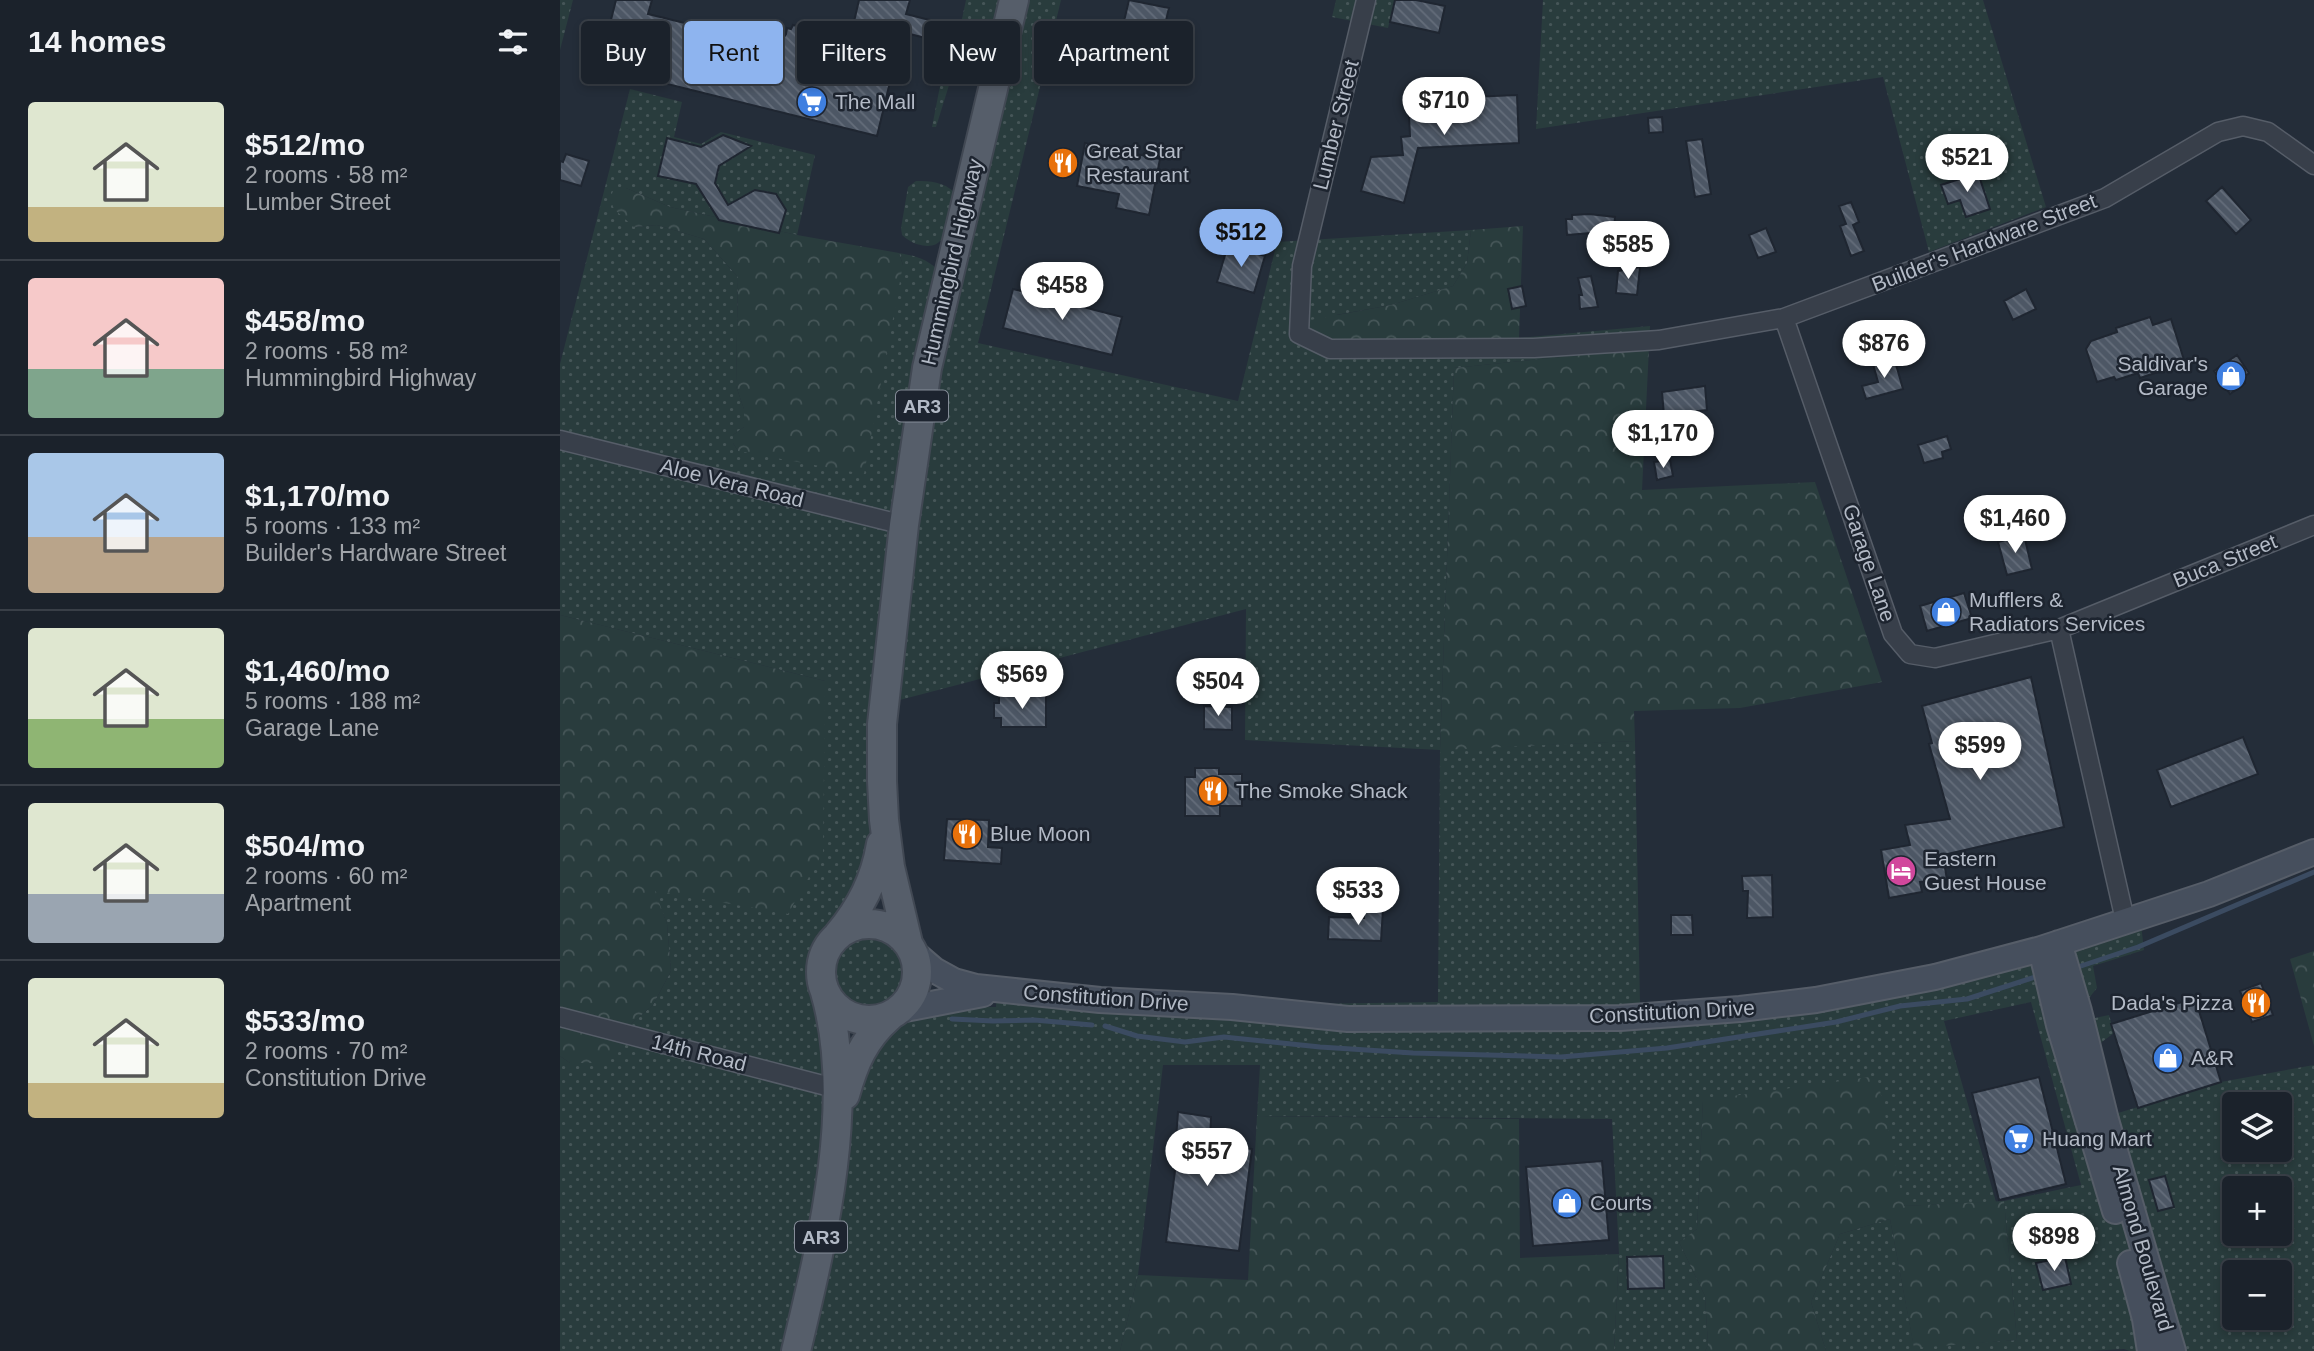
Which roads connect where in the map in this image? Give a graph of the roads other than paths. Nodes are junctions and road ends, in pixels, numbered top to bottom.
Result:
1 (1014, 0) edge
2 (1366, 0) edge
3 (2314, 164) edge
4 (1784, 318) junction
5 (1299, 334) joint
6 (560, 440) edge
7 (904, 525) junction
8 (2314, 525) edge
9 (2059, 629) junction
10 (884, 820) junction
11 (2314, 852) edge
12 (2125, 920) junction
13 (838, 934) junction
14 (2050, 946) junction
15 (911, 947) junction
16 (1008, 991) junction
17 (825, 992) junction
18 (894, 1013) junction
19 (560, 1017) edge
20 (838, 1089) junction
21 (837, 1122) junction
22 (2166, 1350) edge
23 (796, 1351) edge

1 - 7 main road, Hummingbird Highway / AR3
2 - 5 street, Lumber Street
3 - 4 street, Builder's Hardware Street
4 - 5 street, Builder's Hardware Street
4 - 9 street, Garage Lane
6 - 7 street, Aloe Vera Road
7 - 10 main road, Hummingbird Highway / AR3
8 - 9 street, Buca Street
9 - 12 street
10 - 13 main road, Hummingbird Highway / AR3
10 - 15 main road, Hummingbird Highway / AR3
11 - 12 main road, Constitution Drive
12 - 14 main road, Constitution Drive
13 - 15 main road
13 - 17 main road
14 - 16 main road, Constitution Drive
14 - 22 main road, Almond Boulevard
15 - 16 main road, Constitution Drive
15 - 18 main road
16 - 18 main road, Constitution Drive
17 - 18 main road
17 - 20 main road, AR3
18 - 21 main road, AR3
19 - 20 street, 14th Road
20 - 21 main road, AR3
21 - 23 main road, AR3

